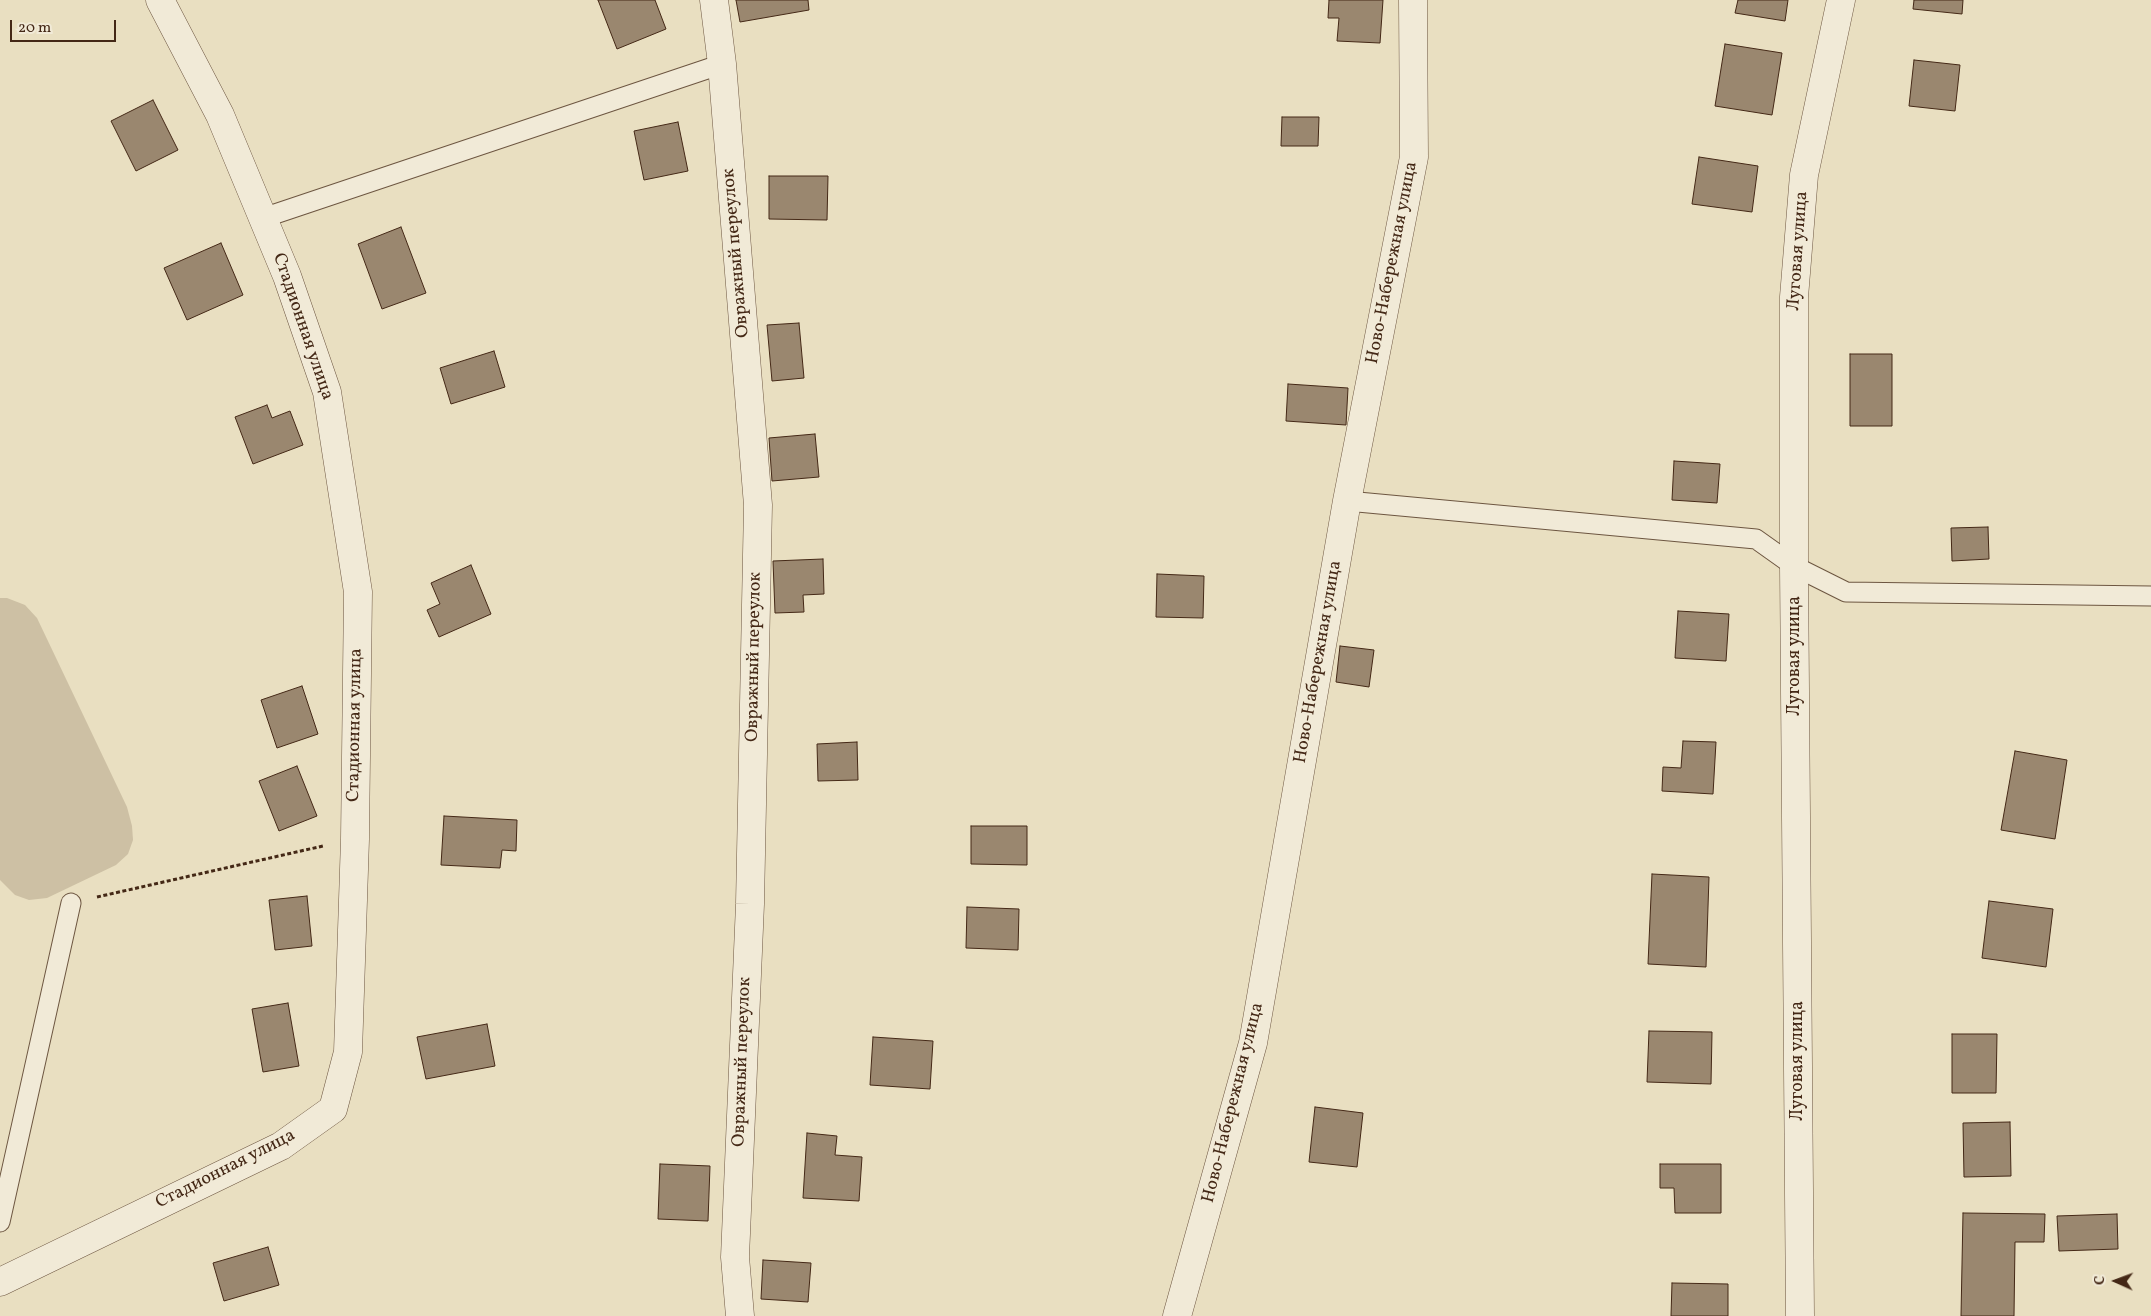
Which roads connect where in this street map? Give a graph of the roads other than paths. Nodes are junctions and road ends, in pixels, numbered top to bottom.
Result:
1 (160, 0) edge
2 (714, 0) edge
3 (1413, 0) edge
4 (1841, 0) edge
5 (722, 64) junction
6 (263, 218) junction
7 (1347, 501) junction
8 (1794, 566) junction
9 (2151, 596) edge
10 (71, 903) road end
11 (0, 1222) edge
12 (0, 1282) edge
13 (740, 1316) edge
14 (1177, 1316) edge
15 (1800, 1316) edge

1 - 6 street, Стадионная улица
2 - 5 street, Овражный переулок
3 - 7 street, Ново-Набережная улица
4 - 8 street, Луговая улица
5 - 6 lane
5 - 13 street, Овражный переулок
6 - 12 street, Стадионная улица
7 - 8 lane
7 - 14 street, Ново-Набережная улица
8 - 9 lane
8 - 15 street, Луговая улица
10 - 11 lane

